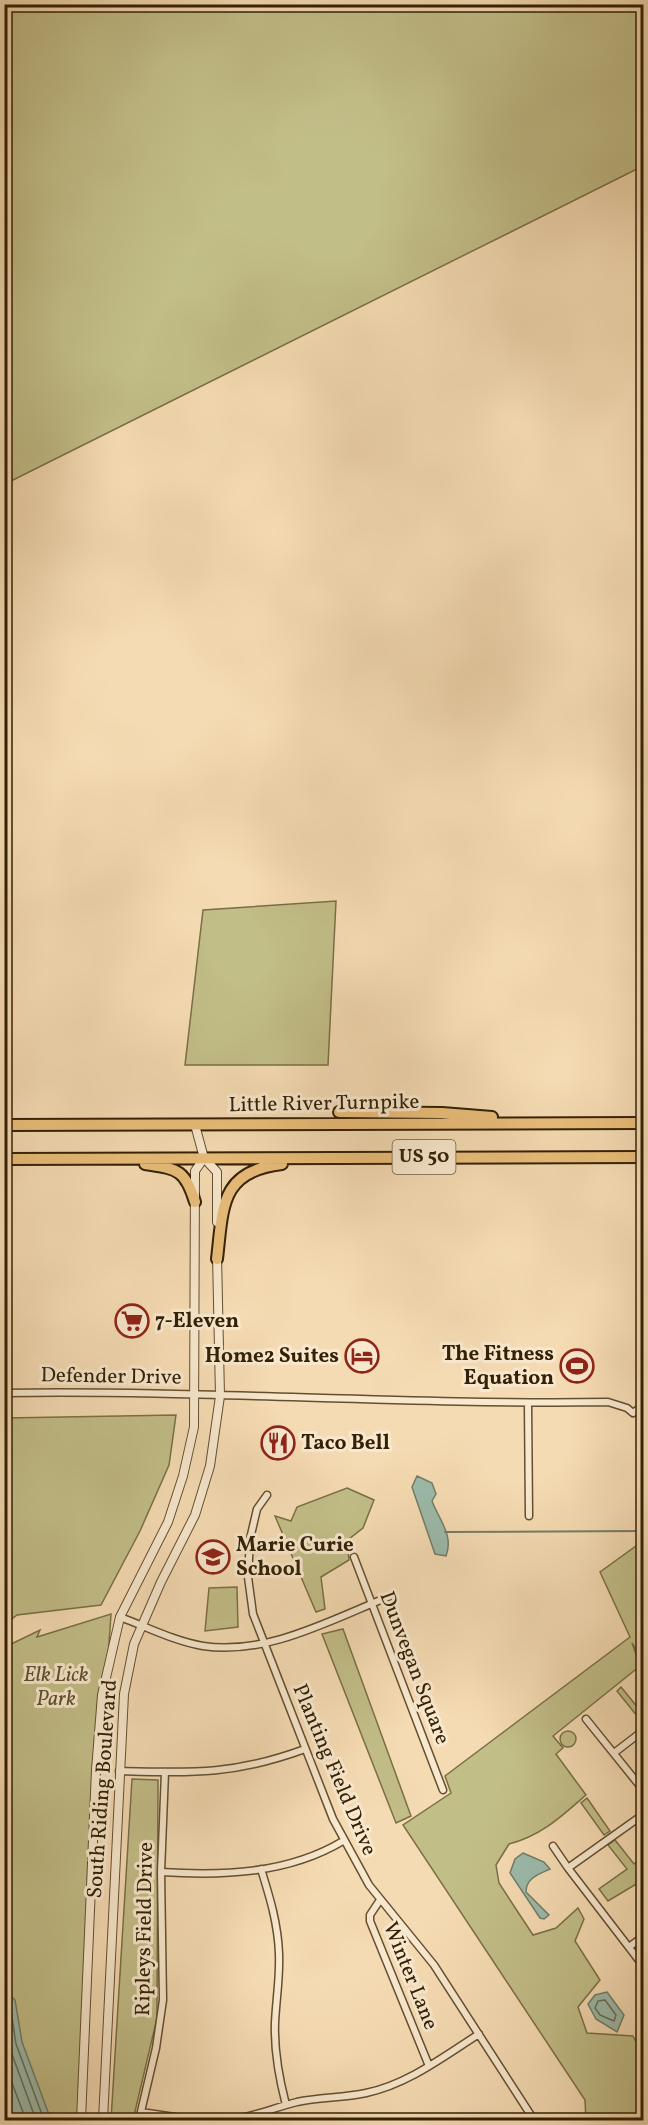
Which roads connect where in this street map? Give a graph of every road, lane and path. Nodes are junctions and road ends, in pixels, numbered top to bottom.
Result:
1 (339, 1112) dead end
2 (516, 1123) junction
3 (644, 1123) edge
4 (4, 1125) edge
5 (195, 1125) junction
6 (644, 1157) edge
7 (204, 1158) junction
8 (334, 1158) junction
9 (4, 1159) edge
10 (115, 1159) junction
11 (195, 1202) junction
12 (217, 1259) junction
13 (4, 1393) edge
14 (196, 1394) junction
15 (220, 1396) junction
16 (528, 1403) junction
17 (644, 1405) edge
18 (267, 1495) dead end
19 (528, 1516) dead end
20 (354, 1557) dead end
21 (393, 1595) dead end
22 (371, 1604) junction
23 (120, 1617) junction
24 (142, 1625) junction
25 (263, 1644) junction
26 (586, 1719) dead end
27 (644, 1730) edge
28 (305, 1749) junction
29 (614, 1753) junction
30 (119, 1771) junction
31 (165, 1772) junction
32 (443, 1790) dead end
33 (644, 1791) edge
34 (644, 1814) edge
35 (343, 1841) junction
36 (553, 1846) dead end
37 (568, 1868) junction
38 (261, 1869) junction
39 (161, 1872) junction
40 (380, 1900) junction
41 (644, 1936) edge
42 (628, 1947) junction
43 (644, 1967) edge
44 (479, 2034) junction
45 (429, 2066) junction
46 (286, 2105) junction
47 (141, 2112) junction
48 (532, 2118) edge
49 (81, 2121) edge
50 (103, 2121) edge
51 (139, 2121) edge
52 (195, 2121) edge
53 (227, 2121) edge
54 (523, 2121) edge

1 - 2 highway
2 - 3 highway, Little River Turnpike / US 50
2 - 5 highway, Little River Turnpike / US 50
4 - 5 highway, Little River Turnpike / US 50
5 - 7 street, South Riding Boulevard
6 - 8 highway, US 50
7 - 8 highway, US 50
7 - 10 highway, US 50
7 - 11 street, South Riding Boulevard
7 - 12 street, South Riding Boulevard
8 - 12 highway
9 - 10 highway, US 50
10 - 11 highway
11 - 14 street, South Riding Boulevard
12 - 15 street, South Riding Boulevard
13 - 14 street, Defender Drive
14 - 15 street, Defender Drive
14 - 23 street, South Riding Boulevard
15 - 16 street, Defender Drive
15 - 24 street, South Riding Boulevard
16 - 17 street, Defender Drive
16 - 19 street
18 - 25 street, Planting Field Drive
20 - 22 street, Dunvegan Square
21 - 22 street
22 - 25 street
22 - 32 street, Dunvegan Square
23 - 24 street
23 - 49 street, South Riding Boulevard
24 - 25 street
24 - 30 street, South Riding Boulevard
25 - 28 street, Planting Field Drive
26 - 29 street
27 - 29 street
28 - 31 street
28 - 35 street, Planting Field Drive
29 - 33 street
30 - 31 street
30 - 50 street, South Riding Boulevard
31 - 39 street, Ripleys Field Drive
34 - 37 street
35 - 38 street
35 - 40 street, Planting Field Drive
36 - 37 street
37 - 42 street
38 - 39 street
38 - 46 street
39 - 47 street, Ripleys Field Drive
40 - 44 street, Planting Field Drive
40 - 45 street, Winter Lane
41 - 42 street
42 - 43 street
44 - 45 street
44 - 48 street, Planting Field Drive
45 - 46 street
46 - 53 street
47 - 51 street, Ripleys Field Drive
47 - 52 street
48 - 54 street

